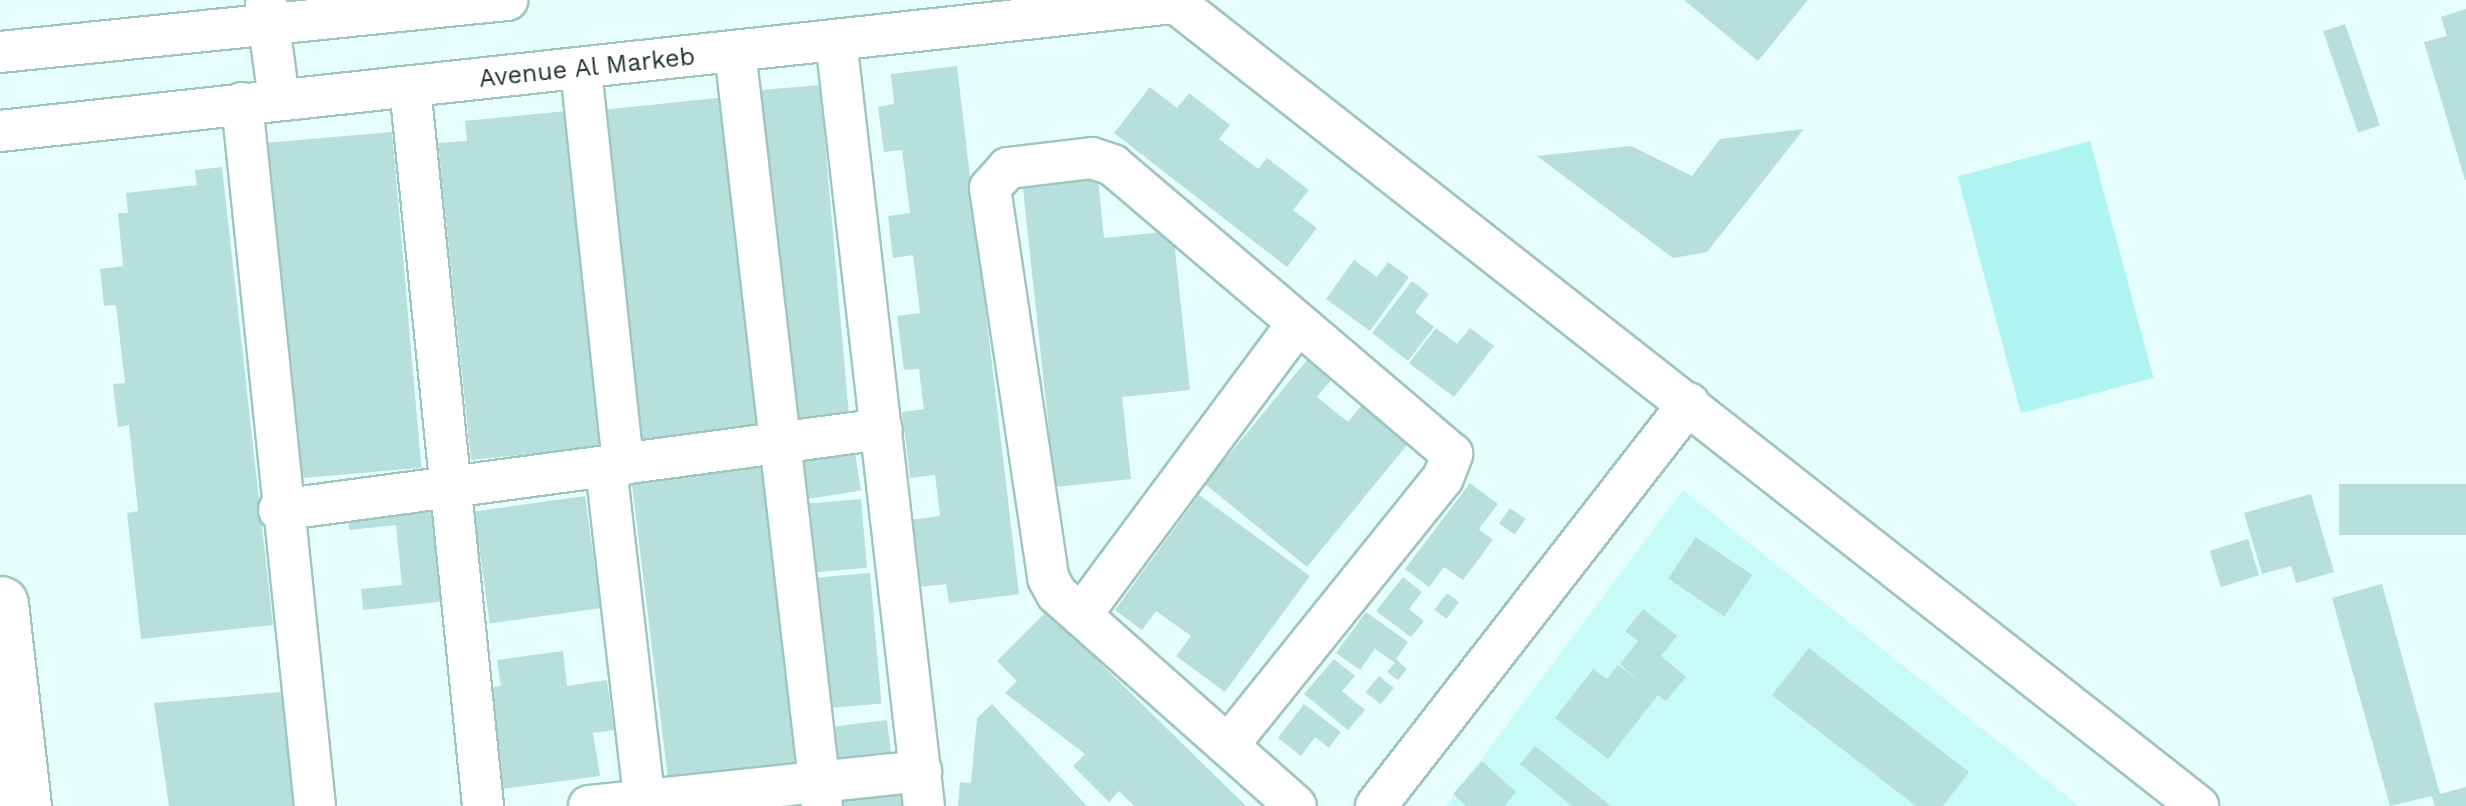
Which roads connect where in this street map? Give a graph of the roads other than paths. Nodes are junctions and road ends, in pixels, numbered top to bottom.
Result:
1 (507, 0) edge
2 (1173, 2) edge
3 (267, 14) edge
4 (836, 40) junction
5 (735, 51) junction
6 (0, 52) edge
7 (581, 70) junction
8 (410, 86) junction
9 (260, 101) junction
10 (0, 131) edge
11 (1296, 325) junction
12 (1689, 403) junction
13 (882, 429) junction
14 (781, 444) junction
15 (614, 466) junction
16 (450, 485) junction
17 (278, 510) junction
18 (0, 604) edge
19 (1080, 615) junction
20 (5, 737) edge
21 (1229, 744) junction
22 (922, 788) edge
23 (821, 792) edge
24 (659, 800) edge
25 (23, 806) edge
26 (315, 806) edge
27 (483, 806) edge
28 (589, 806) edge
29 (1296, 806) edge
30 (1376, 806) edge
31 (2198, 806) edge

1 - 3 street
2 - 4 street, Avenue Al Markeb
2 - 12 street
3 - 6 street
3 - 9 street
4 - 5 street, Avenue Al Markeb
4 - 13 street
5 - 7 street, Avenue Al Markeb
5 - 14 street
7 - 8 street, Avenue Al Markeb
7 - 15 street
8 - 9 street, Avenue Al Markeb
8 - 16 street
9 - 10 street, Avenue Al Markeb
9 - 17 street
11 - 19 street
11 - 19 street
11 - 21 street
12 - 30 street
12 - 31 street
13 - 14 street
13 - 22 street
14 - 15 street
14 - 23 street
15 - 16 street
15 - 24 street
16 - 17 street
16 - 27 street
17 - 26 street
18 - 20 street
19 - 21 street
20 - 25 street
21 - 29 street
22 - 23 street
23 - 24 street
24 - 28 street

